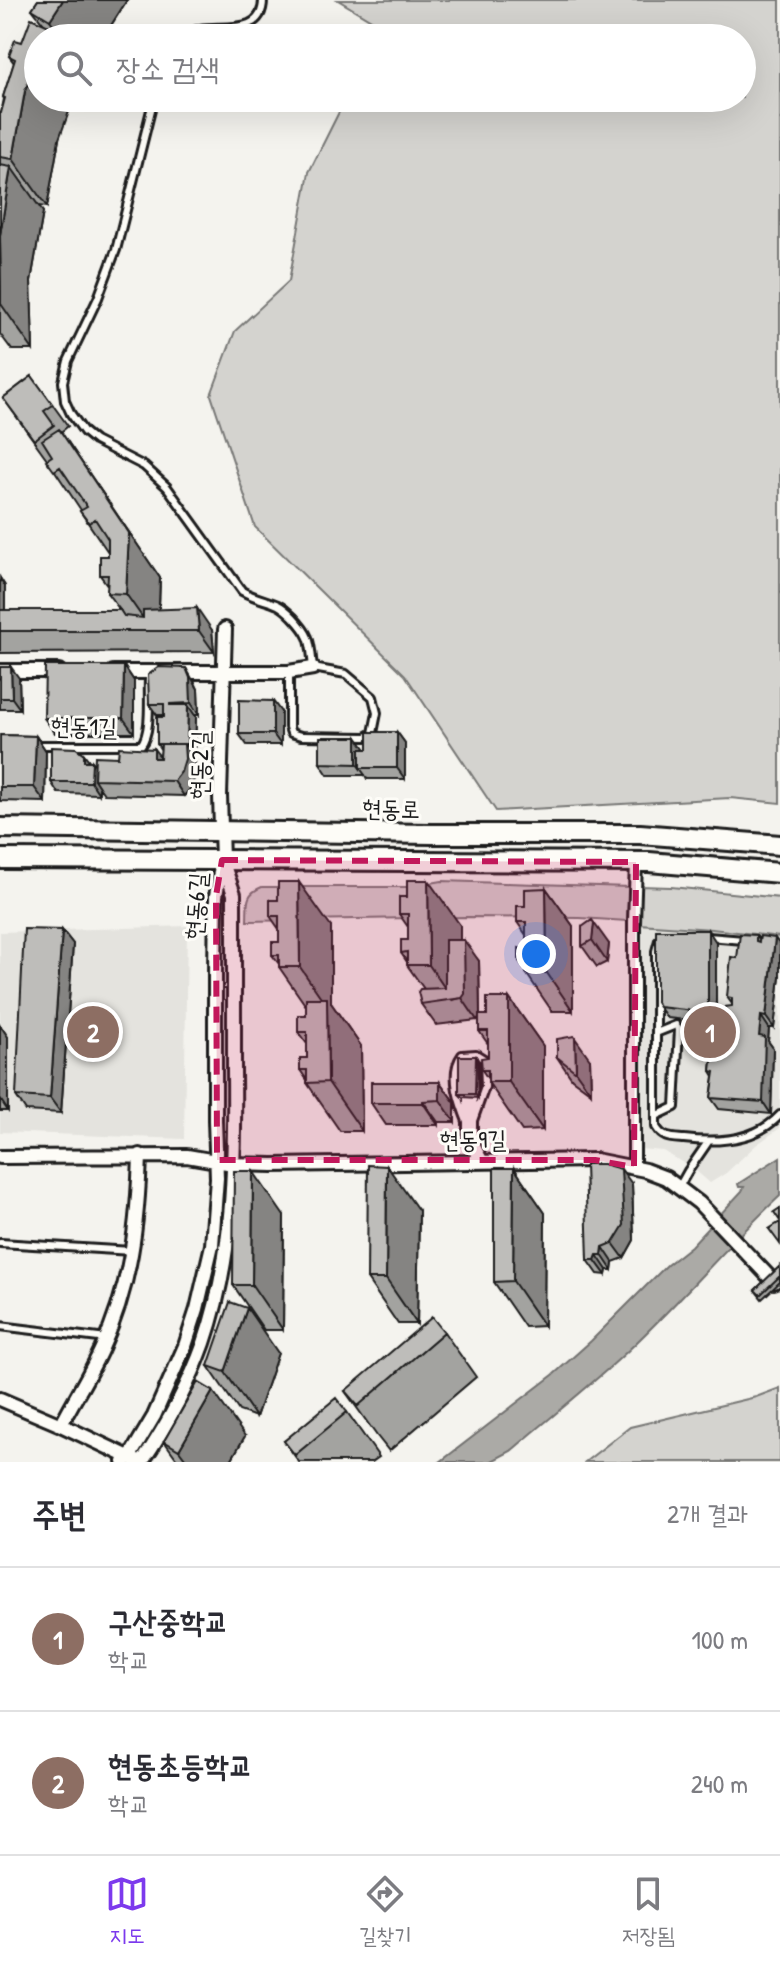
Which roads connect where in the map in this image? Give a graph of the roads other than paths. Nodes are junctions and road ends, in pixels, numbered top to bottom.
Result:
1 (263, 0) edge
2 (250, 24) edge
3 (150, 112) edge
4 (225, 629) dead end
5 (313, 668) junction
6 (0, 671) edge
7 (74, 671) edge
8 (104, 672) edge
9 (149, 672) junction
10 (224, 672) junction
11 (289, 672) junction
12 (29, 745) edge
13 (0, 828) edge
14 (221, 831) junction
15 (780, 845) edge
16 (0, 859) edge
17 (222, 860) junction
18 (636, 862) junction
19 (780, 873) edge
20 (665, 935) edge
21 (704, 936) edge
22 (749, 940) edge
23 (656, 1033) junction
24 (443, 1093) edge
25 (464, 1095) junction
26 (780, 1115) edge
27 (656, 1116) junction
28 (470, 1129) junction
29 (708, 1142) junction
30 (140, 1155) junction
31 (0, 1157) edge
32 (217, 1160) junction
33 (482, 1162) junction
34 (233, 1164) junction
35 (634, 1167) junction
36 (679, 1187) junction
37 (0, 1243) edge
38 (133, 1251) junction
39 (777, 1285) edge
40 (0, 1326) edge
41 (107, 1339) junction
42 (0, 1399) edge
43 (61, 1425) junction
44 (134, 1461) edge

1 - 2 lane
3 - 5 lane
4 - 10 street, 현동2길
5 - 11 street
5 - 11 lane
6 - 7 street
8 - 9 street
9 - 10 street
9 - 12 lane, 현동1길
10 - 11 street
10 - 14 street, 현동2길
13 - 14 main road, 현동로
14 - 15 main road, 현동로
14 - 17 street, 현동2길
16 - 17 main road
17 - 18 main road
17 - 32 street, 현동6길
17 - 34 street, 현동6길
18 - 19 main road
18 - 35 street
20 - 23 lane
21 - 22 lane
23 - 27 lane
23 - 27 lane
24 - 25 lane
25 - 28 street
25 - 28 lane
26 - 29 lane
27 - 29 lane
28 - 33 street
29 - 36 lane
30 - 31 street, 현동9길
30 - 32 street, 현동9길
30 - 38 street
32 - 34 street, 현동9길
32 - 44 street, 현동6길
33 - 34 street, 현동9길
33 - 35 street, 현동9길
34 - 44 street, 현동6길
35 - 36 street, 현동9길
36 - 39 street, 현동9길
37 - 38 lane
38 - 41 street
40 - 41 lane
41 - 43 street
42 - 43 street
43 - 44 street

